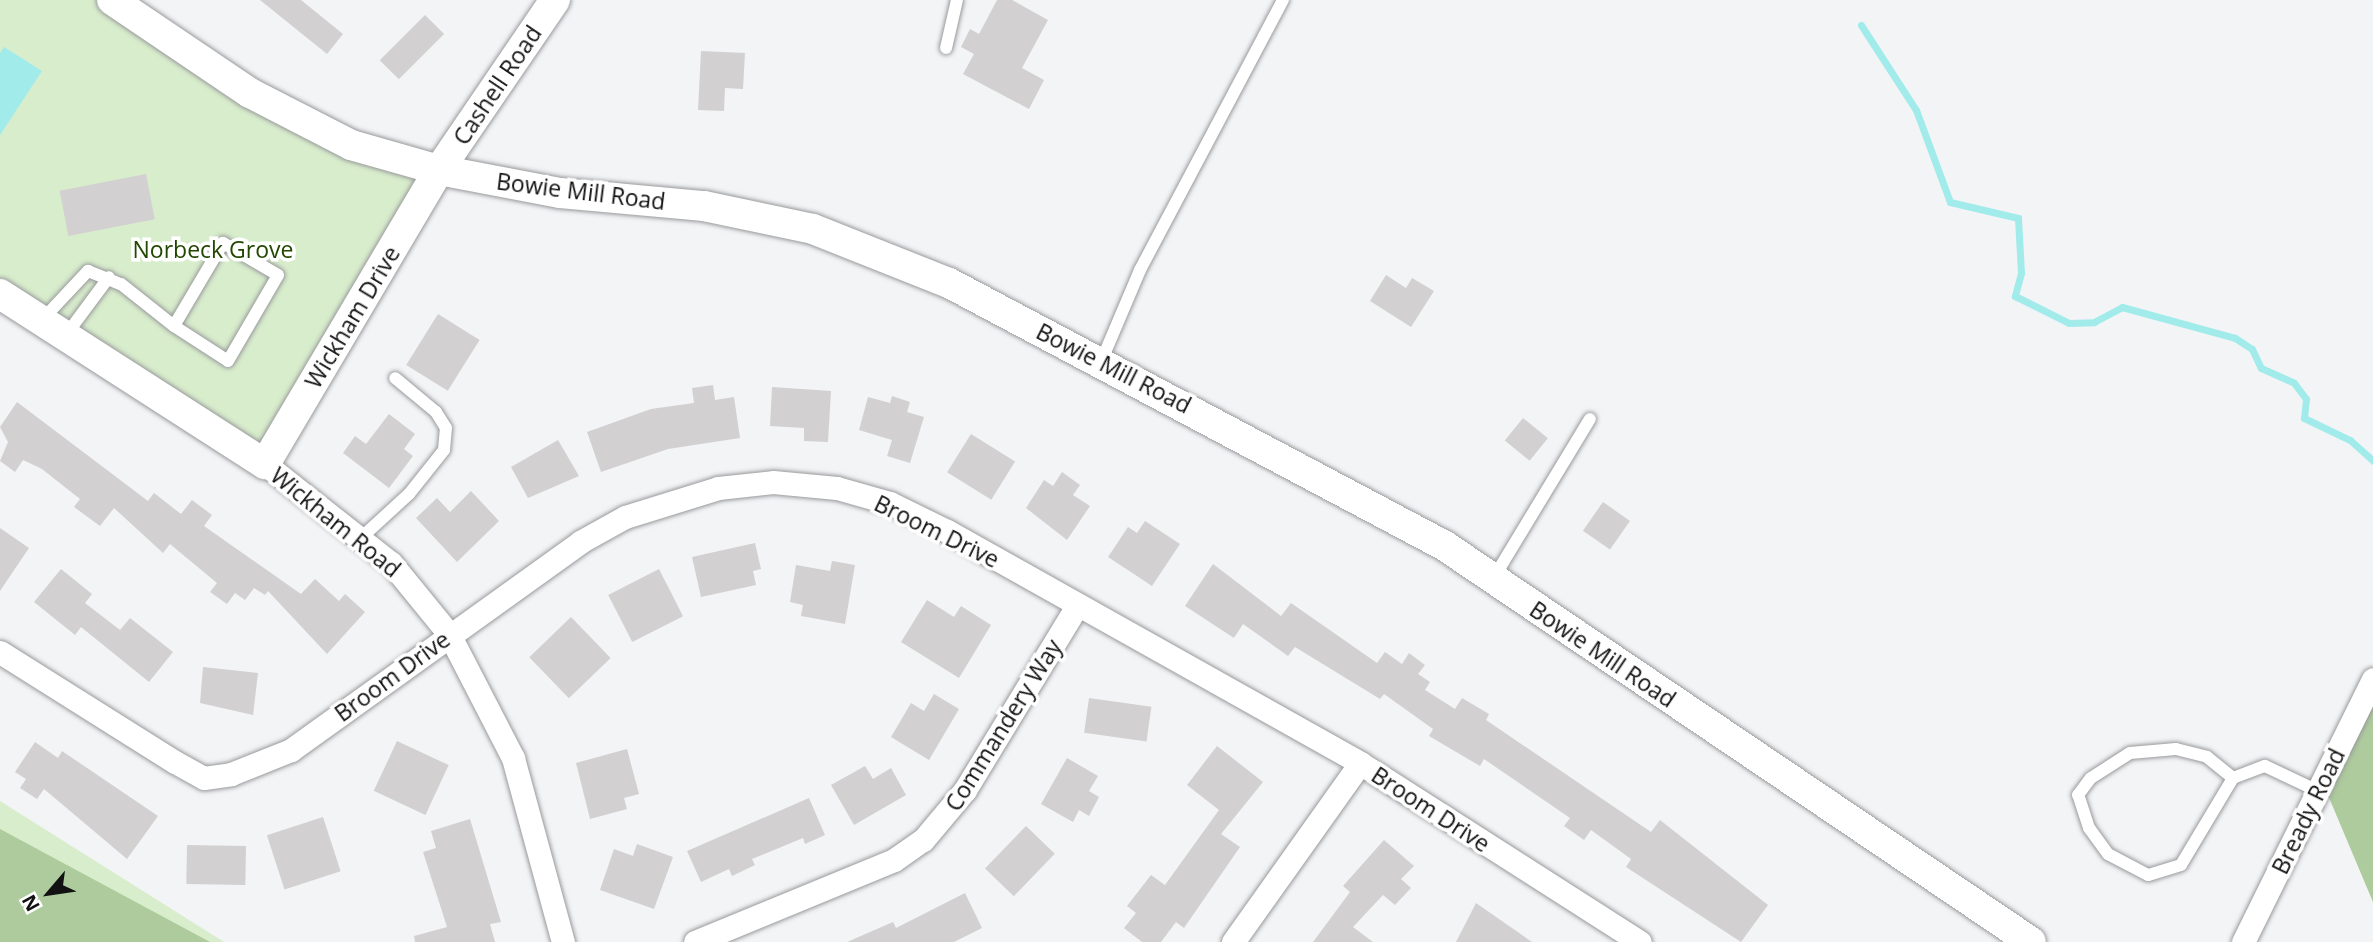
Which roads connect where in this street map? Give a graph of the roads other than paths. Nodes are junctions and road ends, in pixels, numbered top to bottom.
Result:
1 (112, 0) edge
2 (555, 0) edge
3 (957, 0) edge
4 (1283, 0) edge
5 (946, 48) dead end
6 (439, 170) junction
7 (109, 277) junction
8 (0, 294) edge
9 (174, 326) junction
10 (53, 328) junction
11 (1101, 362) junction
12 (395, 379) dead end
13 (298, 409) junction
14 (1590, 419) dead end
15 (217, 433) junction
16 (265, 464) junction
17 (362, 537) junction
18 (1493, 579) junction
19 (1077, 606) junction
20 (449, 634) junction
21 (0, 652) edge
22 (2373, 679) edge
23 (1360, 763) junction
24 (2233, 778) junction
25 (2318, 791) junction
26 (1602, 933) edge
27 (563, 942) edge
28 (695, 942) edge
29 (1233, 942) edge
30 (1640, 942) edge
31 (2031, 942) edge
32 (2242, 942) edge

1 - 6 street, Bowie Mill Road
2 - 6 street, Cashell Road
3 - 5 lane
4 - 11 lane
6 - 11 street, Bowie Mill Road
6 - 13 street, Wickham Drive
7 - 9 lane
7 - 10 lane
7 - 10 lane
8 - 10 street, Wickham Road
9 - 9 lane
10 - 15 street, Wickham Road
11 - 18 street, Bowie Mill Road
12 - 17 lane
13 - 15 street
13 - 16 street, Wickham Drive
14 - 18 lane
15 - 16 street, Wickham Road
16 - 17 street, Wickham Road
17 - 20 street, Wickham Road
18 - 31 street, Bowie Mill Road
19 - 20 street, Broom Drive
19 - 23 street, Broom Drive
19 - 28 street, Commandery Way
20 - 21 street, Broom Drive
20 - 27 street, Wickham Road
22 - 25 street, Bready Road
23 - 26 street, Broom Drive
23 - 29 street
24 - 24 lane
24 - 25 lane
25 - 32 street, Bready Road
26 - 30 street, Broom Drive

